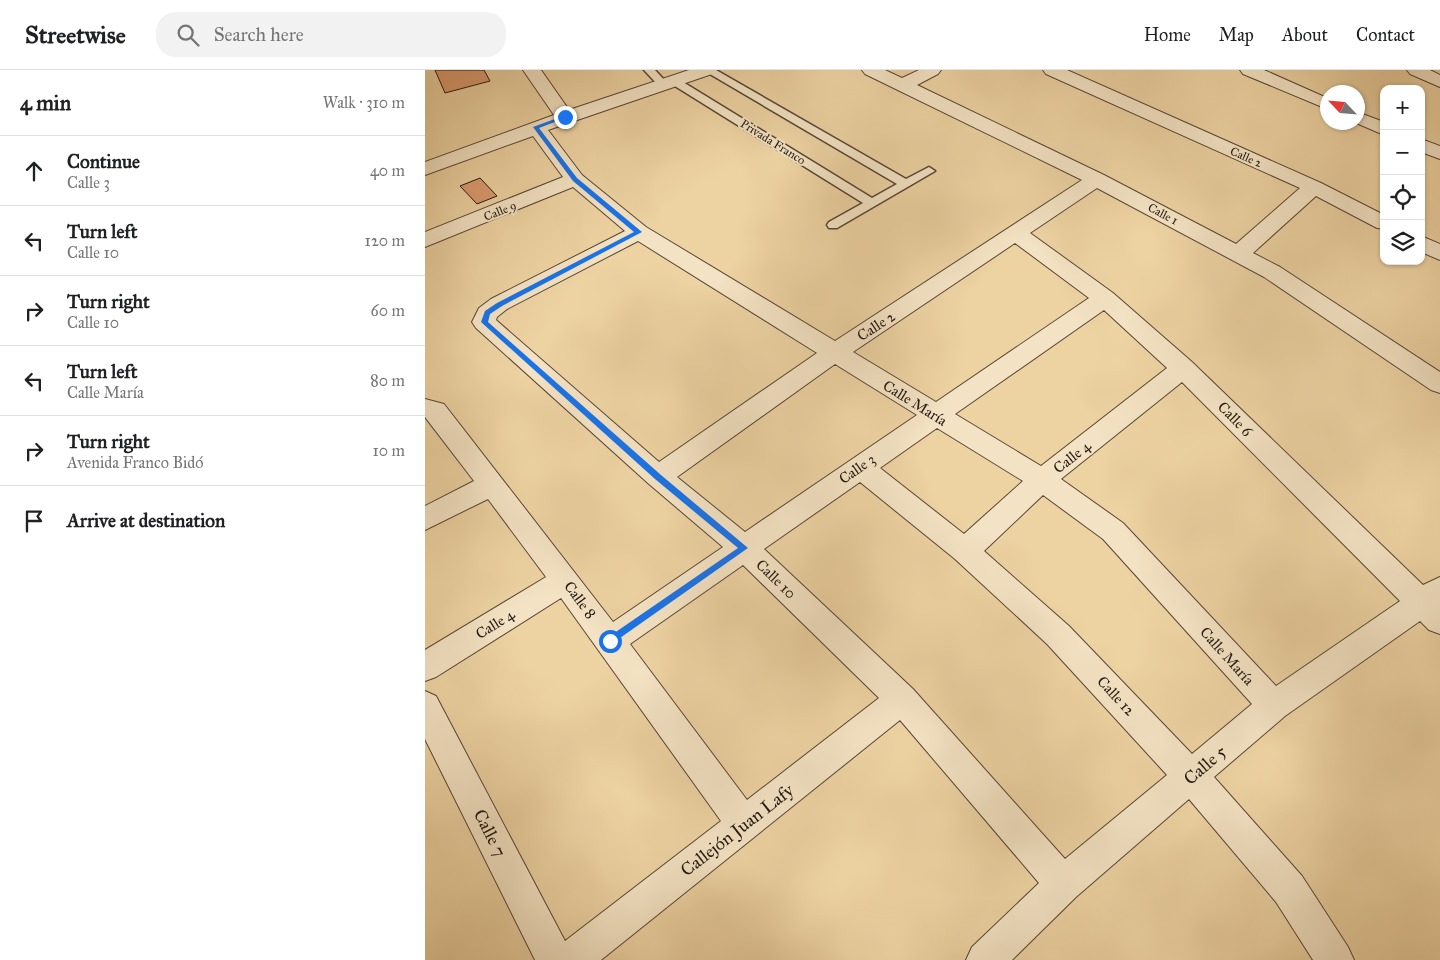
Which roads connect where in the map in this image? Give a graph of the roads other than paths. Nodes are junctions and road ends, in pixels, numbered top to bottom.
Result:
1 (532, 70) edge
2 (649, 70) edge
3 (707, 70) edge
4 (871, 70) edge
5 (932, 70) edge
6 (1052, 70) edge
7 (1249, 70) edge
8 (1415, 70) edge
9 (1440, 82) edge
10 (668, 83) junction
11 (903, 85) junction
12 (1320, 101) edge
13 (565, 117) junction
14 (1365, 121) edge
15 (535, 127) junction
16 (1380, 127) edge
17 (1425, 147) edge
18 (1440, 153) edge
19 (425, 169) edge
20 (929, 172) dead end
21 (575, 179) junction
22 (1097, 179) junction
23 (906, 184) junction
24 (1314, 187) junction
25 (872, 203) junction
26 (1380, 221) edge
27 (833, 225) dead end
28 (639, 232) junction
29 (1016, 233) junction
30 (425, 240) edge
31 (1425, 245) edge
32 (1440, 253) edge
33 (1238, 254) junction
34 (1105, 298) junction
35 (834, 353) junction
36 (1183, 368) junction
37 (1440, 384) edge
38 (425, 408) edge
39 (935, 416) junction
40 (860, 466) junction
41 (658, 477) junction
42 (1042, 480) junction
43 (491, 485) junction
44 (425, 520) edge
45 (744, 548) junction
46 (965, 551) junction
47 (565, 580) junction
48 (1434, 605) edge
49 (610, 641) junction
50 (425, 667) edge
51 (902, 699) junction
52 (425, 706) edge
53 (1274, 706) junction
54 (1192, 777) junction
55 (744, 824) junction
56 (1063, 884) junction
57 (555, 960) edge
58 (571, 960) edge
59 (985, 960) edge
60 (1335, 960) edge

1 - 13 street
2 - 10 lane, Privada Franco
3 - 10 street
3 - 23 lane, Privada Franco
4 - 11 street, Calle 1
5 - 11 street
6 - 24 street, Calle 2
7 - 12 street
8 - 9 street
10 - 13 street
10 - 25 lane, Privada Franco
11 - 22 street, Calle 1
13 - 15 street
14 - 16 street
15 - 19 street
15 - 21 street, Calle María
17 - 18 street
20 - 23 lane
21 - 28 street, Calle María
21 - 30 street, Calle 9
22 - 29 street, Calle 2
22 - 33 street, Calle 1
23 - 25 lane
24 - 26 street, Calle 2
24 - 33 street
25 - 27 lane
28 - 35 street, Calle María
28 - 41 street, Calle 10
29 - 34 street, Calle 6
29 - 35 street, Calle 2
31 - 32 street
33 - 37 street, Calle 1
34 - 36 street, Calle 6
34 - 39 street, Calle 3
35 - 39 street, Calle María
35 - 41 street, Calle 2
36 - 42 street, Calle 4
36 - 48 street, Calle 6
38 - 43 street, Calle 8
39 - 40 street, Calle 3
39 - 42 street, Calle María
40 - 45 street, Calle 3
40 - 46 street, Calle 12
41 - 45 street, Calle 10
42 - 46 street, Calle 4
42 - 53 street, Calle María
43 - 44 street
43 - 47 street, Calle 8
45 - 49 street, Calle 3
45 - 51 street, Calle 10
46 - 54 street, Calle 12
47 - 49 street, Calle 8
47 - 50 street, Calle 4
48 - 53 street, Calle 5
49 - 55 street, Calle 8
51 - 55 street, Callejón Juan Lafy
51 - 56 street, Calle 10
52 - 57 street, Calle 7
53 - 54 street, Calle 5
54 - 56 street, Calle 5
54 - 60 street, Calle 12
55 - 58 street, Callejón Juan Lafy
56 - 59 street, Calle 5

